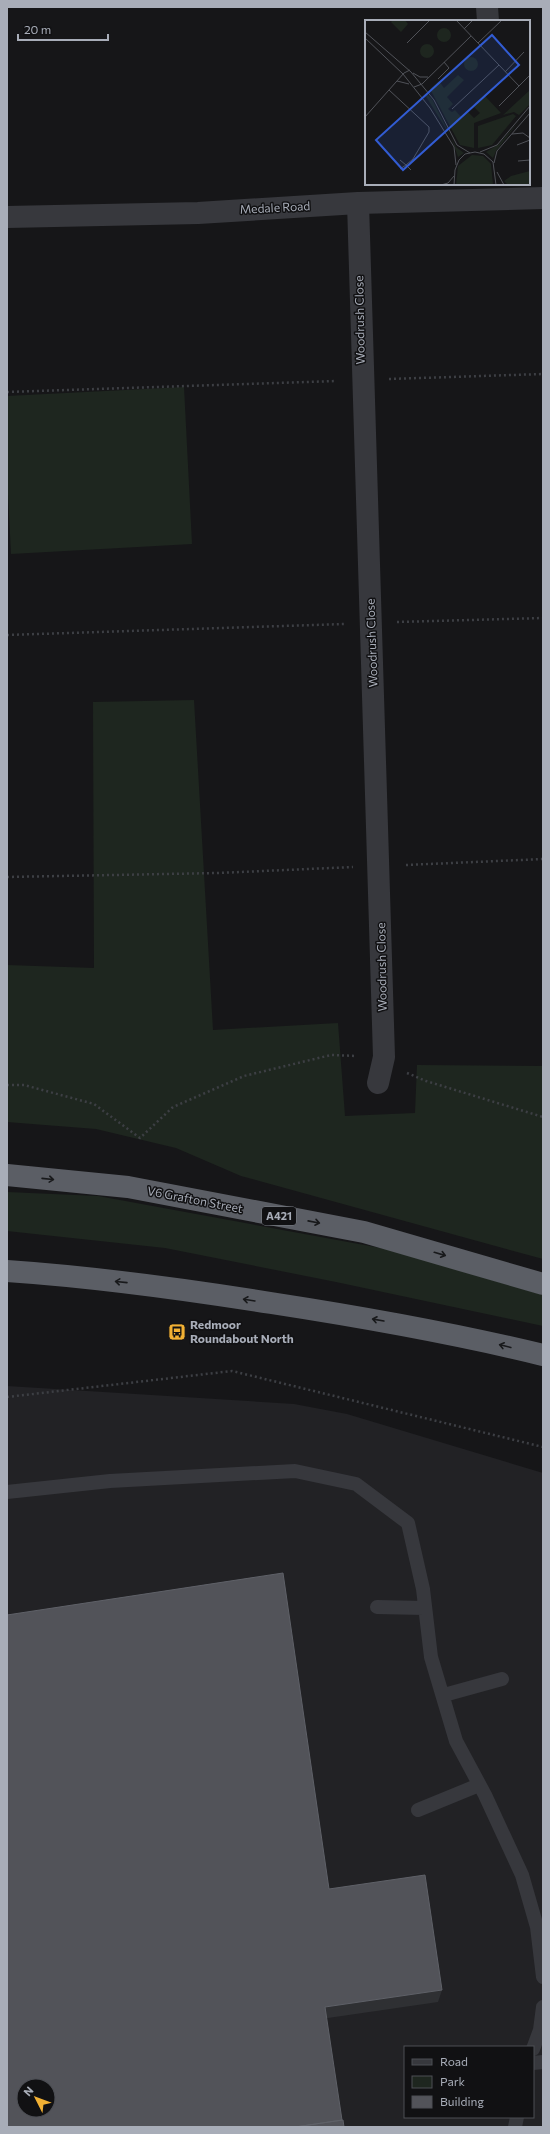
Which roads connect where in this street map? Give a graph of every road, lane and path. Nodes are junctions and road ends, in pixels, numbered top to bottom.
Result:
1 (487, 7) edge
2 (488, 20) edge
3 (494, 192) edge
4 (543, 198) edge
5 (358, 203) junction
6 (7, 217) edge
7 (543, 374) edge
8 (362, 380) junction
9 (7, 392) edge
10 (543, 618) edge
11 (372, 623) junction
12 (7, 635) edge
13 (543, 859) edge
14 (380, 866) junction
15 (7, 877) edge
16 (384, 1057) junction
17 (378, 1083) dead end
18 (7, 1085) edge
19 (543, 1117) edge
20 (8, 1175) edge
21 (12, 1271) edge
22 (543, 1284) edge
23 (543, 1355) edge
24 (7, 1397) edge
25 (543, 1447) edge
26 (7, 1492) edge
27 (377, 1607) dead end
28 (424, 1608) junction
29 (502, 1679) dead end
30 (444, 1695) junction
31 (479, 1785) junction
32 (418, 1810) dead end
33 (543, 1977) edge
34 (543, 2007) edge
35 (534, 2046) edge

1 - 2 street
3 - 4 street, Medale Road
3 - 5 street, Medale Road
5 - 6 street, Medale Road
5 - 8 street, Woodrush Close
7 - 8 path
8 - 9 path
8 - 11 street, Woodrush Close
10 - 11 path
11 - 12 path
11 - 14 street, Woodrush Close
13 - 14 path
14 - 15 path
14 - 16 street, Woodrush Close
16 - 17 street, Woodrush Close
16 - 18 path
16 - 19 path
20 -> 22 highway, V6 Grafton Street / A421
23 -> 21 highway
24 - 25 path
26 - 28 lane
27 - 28 lane
28 - 30 lane
29 - 30 lane
30 - 31 lane
31 - 32 lane
31 - 33 lane
34 - 35 lane

